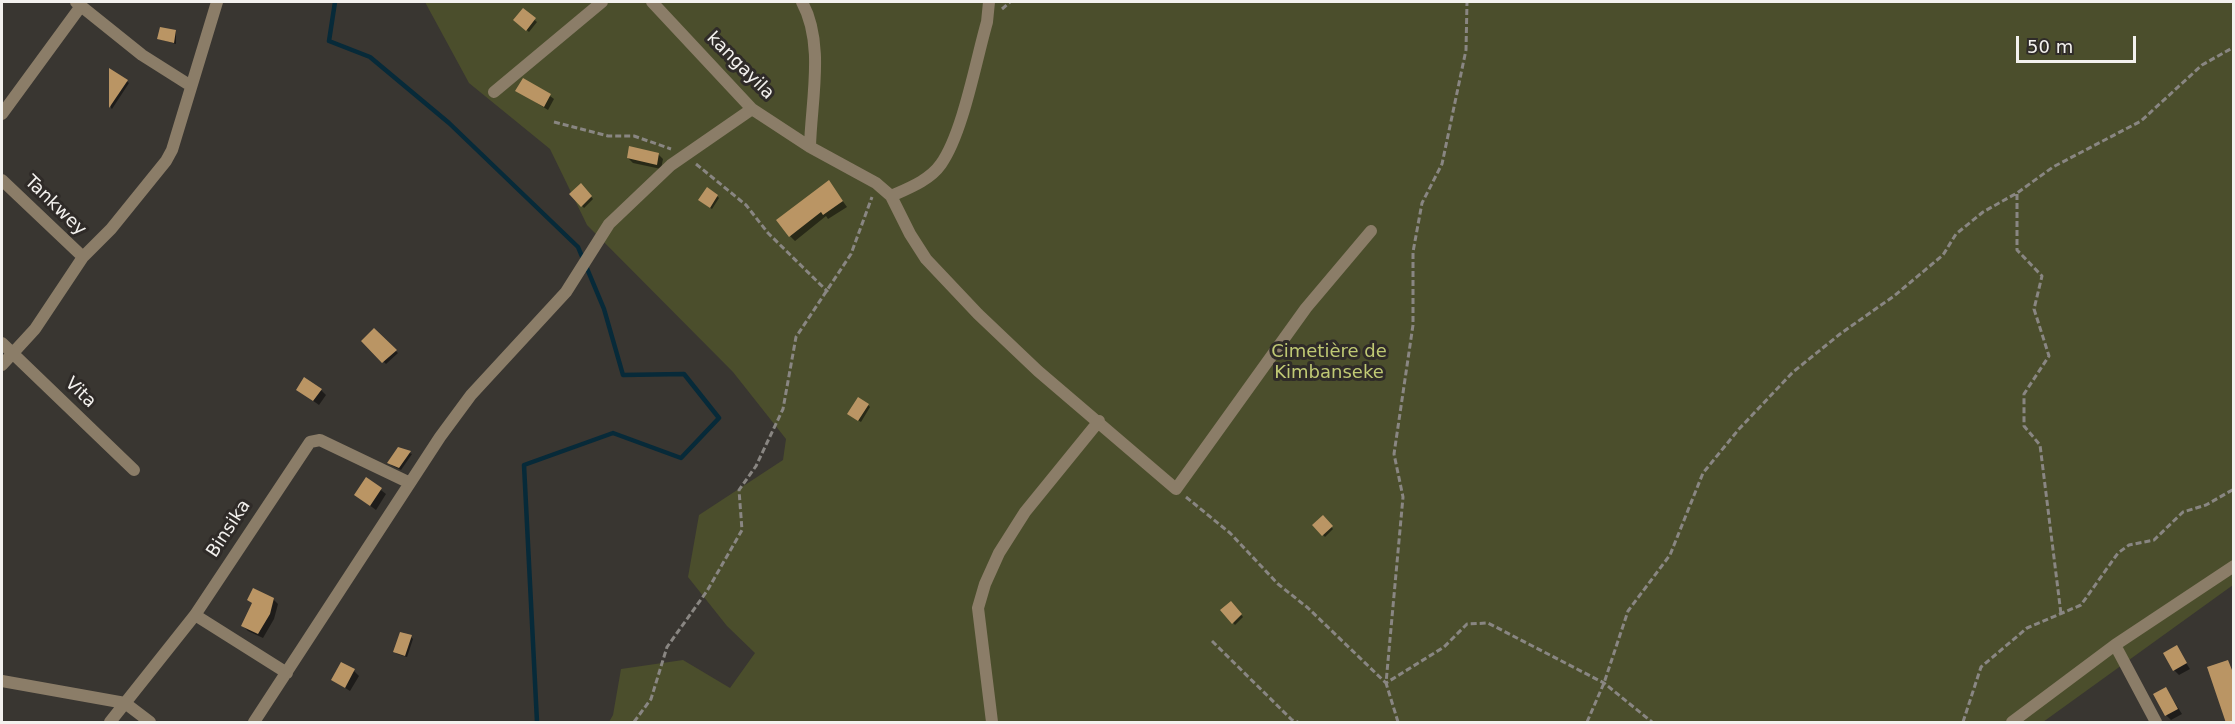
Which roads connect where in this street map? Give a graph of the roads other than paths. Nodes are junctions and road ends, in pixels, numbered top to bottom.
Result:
1 (217, 2) edge
2 (602, 2) edge
3 (652, 2) edge
4 (802, 2) edge
5 (989, 2) edge
6 (78, 4) edge
7 (191, 86) junction
8 (494, 92) dead end
9 (752, 109) junction
10 (2, 114) edge
11 (810, 147) junction
12 (2, 180) edge
13 (891, 196) junction
14 (1371, 231) dead end
15 (83, 257) junction
16 (2, 343) edge
17 (12, 353) junction
18 (2, 365) edge
19 (1099, 421) junction
20 (134, 470) dead end
21 (410, 483) junction
22 (2232, 571) edge
23 (195, 615) junction
24 (2115, 645) junction
25 (287, 673) junction
26 (2, 681) edge
27 (125, 704) junction
28 (2014, 722) edge
29 (110, 723) edge
30 (150, 723) edge
31 (254, 723) edge
32 (992, 723) edge
33 (2156, 723) edge

1 - 7 street
2 - 8 street
3 - 9 street, kangayila
4 - 11 street
5 - 13 street
6 - 7 street
6 - 10 street
7 - 15 street
9 - 11 street, kangayila
9 - 21 street
11 - 13 street, kangayila
12 - 15 street, Tankwey
13 - 19 street
14 - 19 street
15 - 17 street
16 - 17 street, Vita
17 - 18 street
17 - 20 street, Vita
19 - 32 street
21 - 23 street, Binsika
21 - 25 street
22 - 24 street
23 - 25 street
23 - 27 street, Binsika
24 - 28 street
24 - 33 street
25 - 31 street
26 - 27 street
27 - 29 street, Binsika
27 - 30 street

